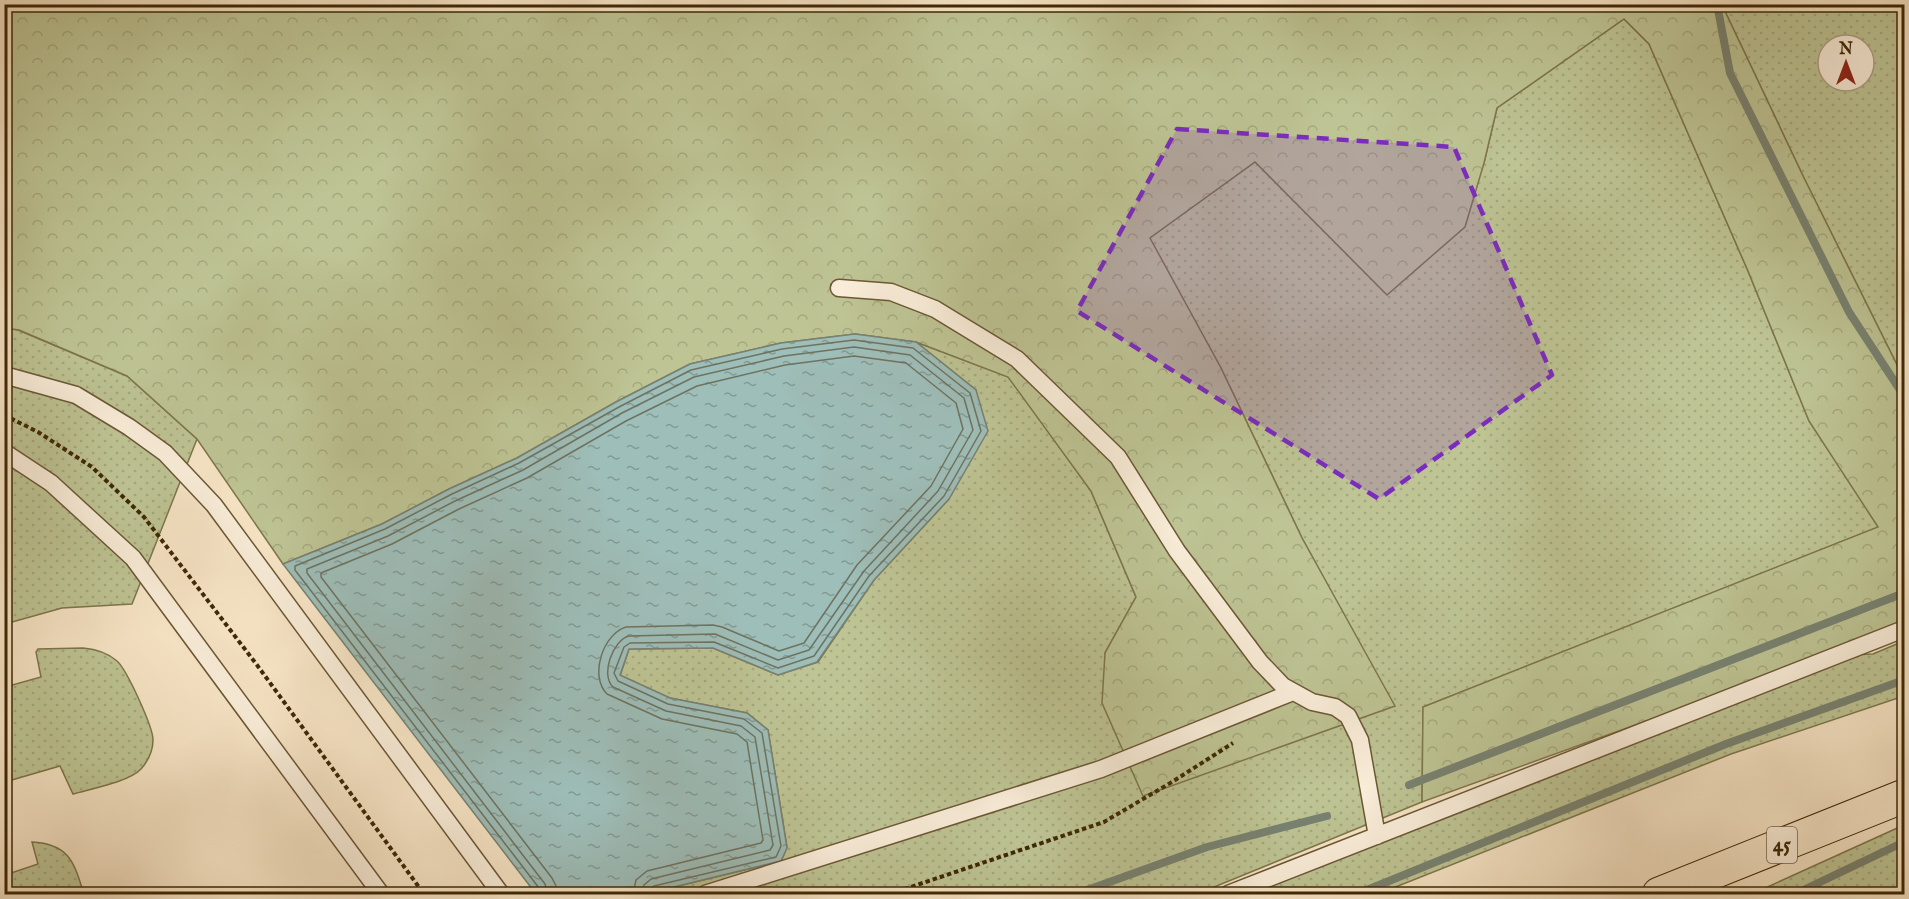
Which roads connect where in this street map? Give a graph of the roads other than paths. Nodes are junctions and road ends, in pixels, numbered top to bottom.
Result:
1 (839, 288) dead end
2 (4, 375) edge
3 (4, 452) edge
4 (1905, 629) edge
5 (1293, 692) junction
6 (1905, 796) edge
7 (1377, 836) junction
8 (381, 894) edge
9 (501, 894) edge
10 (705, 894) edge
11 (1228, 894) edge
12 (1659, 894) edge

1 - 5 lane
2 - 9 lane
3 - 8 lane
4 - 7 lane
5 - 7 lane
5 - 10 lane
6 - 12 main road, 45
7 - 11 lane

